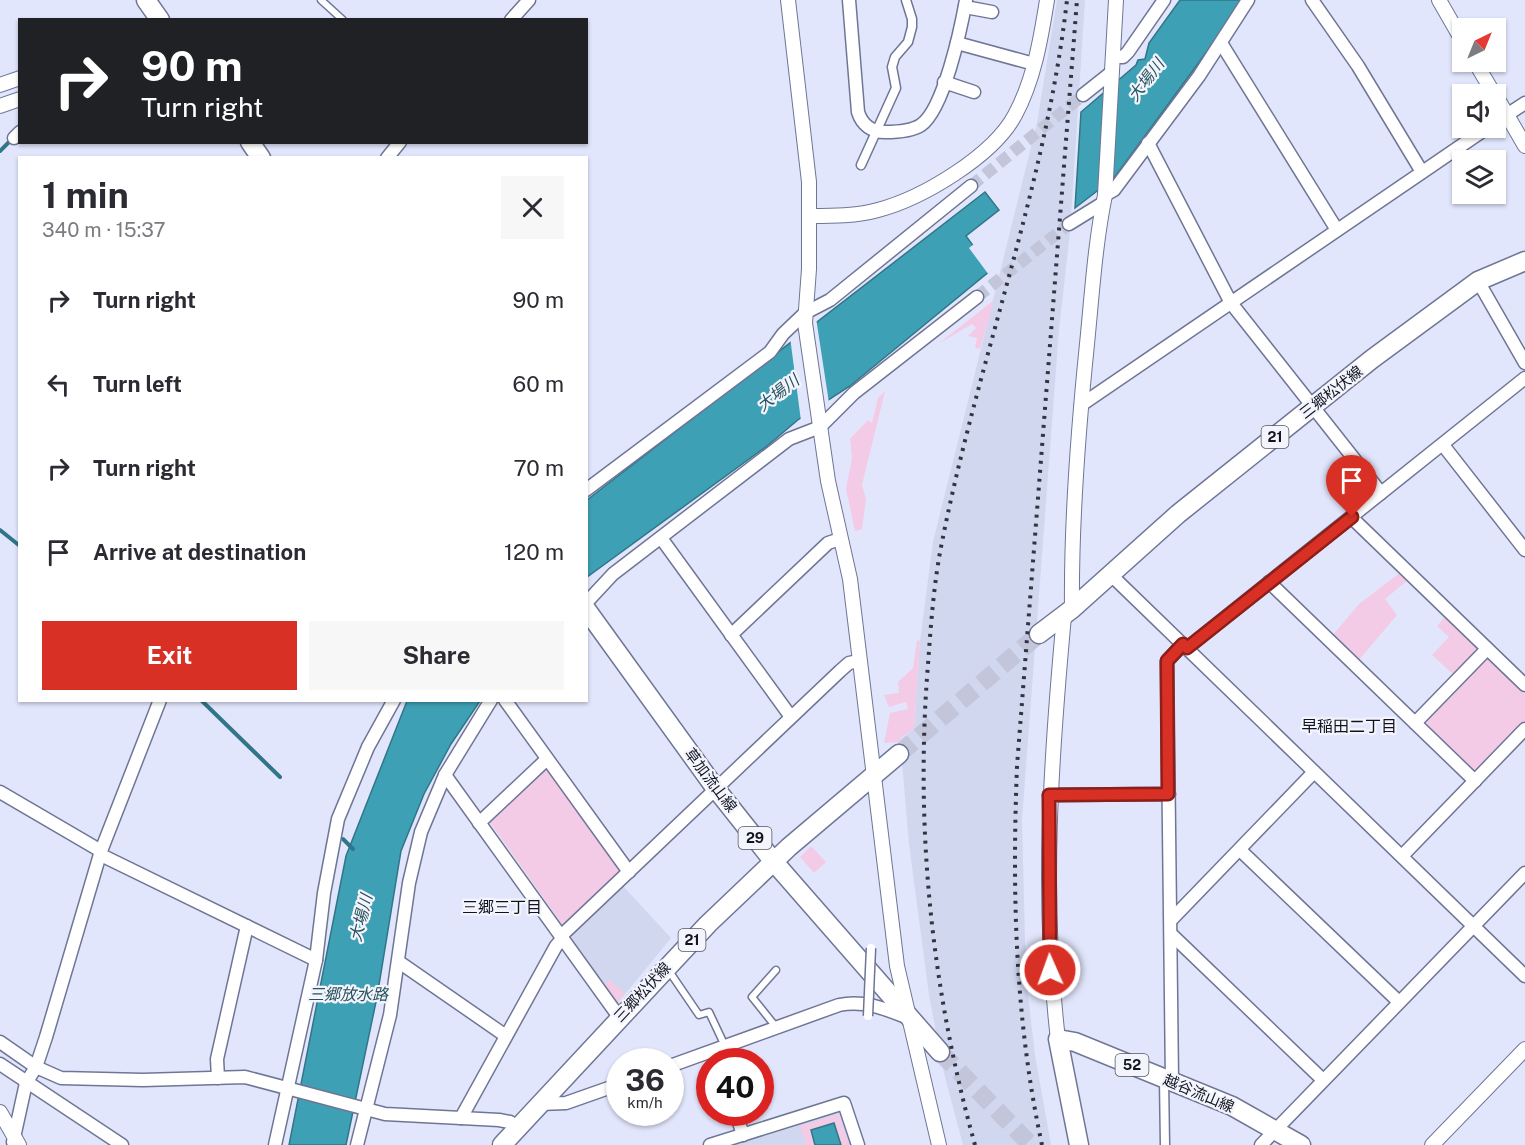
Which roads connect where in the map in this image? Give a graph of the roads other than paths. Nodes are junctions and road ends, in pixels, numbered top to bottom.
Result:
1 (146, 0) edge
2 (321, 0) edge
3 (529, 0) edge
4 (788, 0) edge
5 (849, 0) edge
6 (906, 0) edge
7 (1047, 0) edge
8 (1116, 0) edge
9 (1164, 0) edge
10 (1248, 0) edge
11 (1312, 0) edge
12 (1439, 0) edge
13 (965, 4) edge
14 (992, 12) dead end
15 (159, 18) edge
16 (341, 18) edge
17 (513, 18) edge
18 (1452, 23) edge
19 (957, 43) junction
20 (1221, 43) junction
21 (1113, 57) junction
22 (1034, 64) junction
23 (1111, 78) junction
24 (18, 79) edge
25 (944, 82) junction
26 (0, 85) edge
27 (974, 92) dead end
28 (1083, 95) tunnel mouth
29 (18, 103) edge
30 (1525, 103) edge
31 (0, 106) edge
32 (1506, 115) edge
33 (1506, 124) edge
34 (877, 132) junction
35 (1472, 138) edge
36 (1148, 143) junction
37 (398, 144) edge
38 (1525, 146) edge
39 (389, 156) edge
40 (861, 165) dead end
41 (1422, 172) junction
42 (971, 186) tunnel mouth
43 (1104, 195) junction
44 (810, 216) junction
45 (1069, 224) tunnel mouth
46 (1337, 230) junction
47 (1525, 261) edge
48 (1478, 280) junction
49 (978, 297) tunnel mouth
50 (1231, 303) junction
51 (805, 318) junction
52 (1525, 363) edge
53 (1525, 378) edge
54 (1081, 405) junction
55 (1313, 406) junction
56 (819, 421) junction
57 (1443, 445) junction
58 (588, 488) edge
59 (1381, 493) junction
60 (1352, 517) junction
61 (661, 538) junction
62 (840, 539) junction
63 (1524, 547) edge
64 (1110, 574) junction
65 (1269, 582) junction
66 (588, 601) edge
67 (588, 612) edge
68 (1068, 612) junction
69 (1039, 634) tunnel mouth
70 (731, 635) junction
71 (1185, 646) junction
72 (1487, 649) junction
73 (859, 661) junction
74 (1525, 685) edge
75 (159, 702) edge
76 (393, 702) edge
77 (490, 702) edge
78 (506, 702) edge
79 (791, 717) junction
80 (1415, 723) junction
81 (1525, 729) edge
82 (899, 754) tunnel mouth
83 (547, 759) junction
84 (1314, 772) junction
85 (445, 775) junction
86 (873, 775) junction
87 (1475, 781) junction
88 (716, 789) junction
89 (0, 792) edge
90 (1168, 794) junction
91 (1049, 795) junction
92 (479, 823) junction
93 (1240, 850) junction
94 (101, 853) junction
95 (1402, 856) junction
96 (774, 862) junction
97 (628, 872) junction
98 (1525, 873) edge
99 (1171, 920) junction
100 (247, 926) junction
101 (1473, 926) junction
102 (1171, 934) junction
103 (562, 937) junction
104 (871, 948) dead end
105 (316, 960) junction
106 (399, 962) junction
107 (666, 967) junction
108 (776, 970) dead end
109 (1525, 976) edge
110 (1399, 1002) junction
111 (868, 1016) dead end
112 (619, 1017) junction
113 (909, 1018) junction
114 (776, 1028) junction
115 (506, 1036) junction
116 (1058, 1039) junction
117 (0, 1042) edge
118 (719, 1048) edge
119 (731, 1048) edge
120 (1525, 1049) edge
121 (940, 1052) tunnel mouth
122 (0, 1064) edge
123 (36, 1068) junction
124 (218, 1078) junction
125 (1168, 1079) junction
126 (1323, 1080) junction
127 (27, 1082) junction
128 (288, 1089) junction
129 (606, 1089) edge
130 (539, 1104) junction
131 (365, 1110) junction
132 (0, 1112) edge
133 (462, 1118) junction
134 (740, 1126) edge
135 (517, 1127) junction
136 (1276, 1129) junction
137 (743, 1135) junction
138 (15, 1142) edge
139 (122, 1145) edge
140 (275, 1145) edge
141 (357, 1145) edge
142 (502, 1145) edge
143 (710, 1145) edge
144 (858, 1145) edge
145 (939, 1145) edge
146 (1079, 1145) edge
147 (1165, 1145) edge
148 (1261, 1145) edge
149 (1301, 1145) edge
150 (1432, 1145) edge

1 - 15 main road
2 - 16 lane
3 - 17 street
4 - 44 street
5 - 34 street
6 - 34 street
7 - 22 street
8 - 21 street
9 - 21 street
10 - 20 street
11 - 41 street
12 - 18 street
13 - 14 street
13 - 19 street
19 - 22 street
19 - 25 street
20 - 36 street
20 - 46 street
21 - 23 street
22 - 44 street
23 - 28 street
23 - 43 street
24 - 26 street
25 - 27 street
25 - 34 street
29 - 31 street
30 - 32 street
33 - 38 street
34 - 40 street
35 - 41 street
36 - 43 street
36 - 50 street
37 - 39 street
41 - 46 street
42 - 51 street
43 - 45 street
43 - 54 street
44 - 51 street
46 - 50 street
47 - 48 main road, 三郷松伏線 / 21
48 - 52 street
48 - 55 main road, 三郷松伏線 / 21
49 - 56 street
50 - 54 street
50 - 55 street
51 - 56 street
51 - 58 street
53 - 57 street
54 - 68 street
55 - 59 street
55 - 64 main road, 三郷松伏線 / 21
56 - 61 street
56 - 62 street
57 - 59 street
57 - 63 street
59 - 60 street
60 - 65 street
60 - 72 street
61 - 66 street
61 - 70 street
62 - 70 street
62 - 73 street
64 - 68 main road, 三郷松伏線 / 21
64 - 71 street
65 - 71 street
65 - 80 street
67 - 88 main road, 草加流山線 / 29
68 - 69 main road, 三郷松伏線 / 21
68 - 91 street
70 - 79 street
71 - 84 street
71 - 90 street
72 - 74 street
72 - 80 street
73 - 79 street
73 - 86 street
75 - 94 street
76 - 105 street
77 - 85 street
78 - 83 street
79 - 88 street
80 - 87 street
81 - 87 street
82 - 86 main road, 三郷松伏線 / 21
83 - 92 street
83 - 97 street
84 - 93 street
84 - 95 street
85 - 92 street
85 - 106 street
86 - 96 main road, 三郷松伏線 / 21
86 - 113 street
87 - 95 street
88 - 96 main road, 草加流山線 / 29
88 - 97 street
89 - 94 street
90 - 91 street
90 - 99 street
91 - 116 street
92 - 103 street
93 - 99 street
93 - 110 street
94 - 100 street
94 - 123 street
95 - 101 street
96 - 107 main road, 三郷松伏線 / 21
96 - 113 main road, 草加流山線 / 29
97 - 103 street
98 - 101 street
99 - 102 street
100 - 105 street
100 - 124 street
101 - 109 street
101 - 110 street
102 - 125 street
102 - 126 street
103 - 112 street
103 - 115 street
104 - 111 street, bridge
105 - 128 street
106 - 115 street
106 - 131 street
107 - 112 main road, 三郷松伏線 / 21
107 - 118 lane
108 - 114 lane
110 - 126 street
112 - 130 main road, 三郷松伏線 / 21
113 - 114 street
113 - 121 main road, 草加流山線 / 29
113 - 145 street
114 - 119 street
115 - 133 street
116 - 125 main road, 越谷流山線 / 52
116 - 146 main road
117 - 123 street
120 - 150 street
122 - 127 street
123 - 124 street
123 - 127 street
124 - 128 street
125 - 136 main road, 越谷流山線 / 52
125 - 147 street
126 - 136 street
127 - 138 street
127 - 139 street
128 - 131 street
128 - 140 street
129 - 130 street
130 - 135 main road, 三郷松伏線 / 21
131 - 133 street
131 - 141 street
132 - 138 street
133 - 135 street
134 - 137 street
135 - 142 main road, 三郷松伏線 / 21
136 - 148 street
136 - 149 main road, 越谷流山線 / 52
137 - 143 street
137 - 144 street

